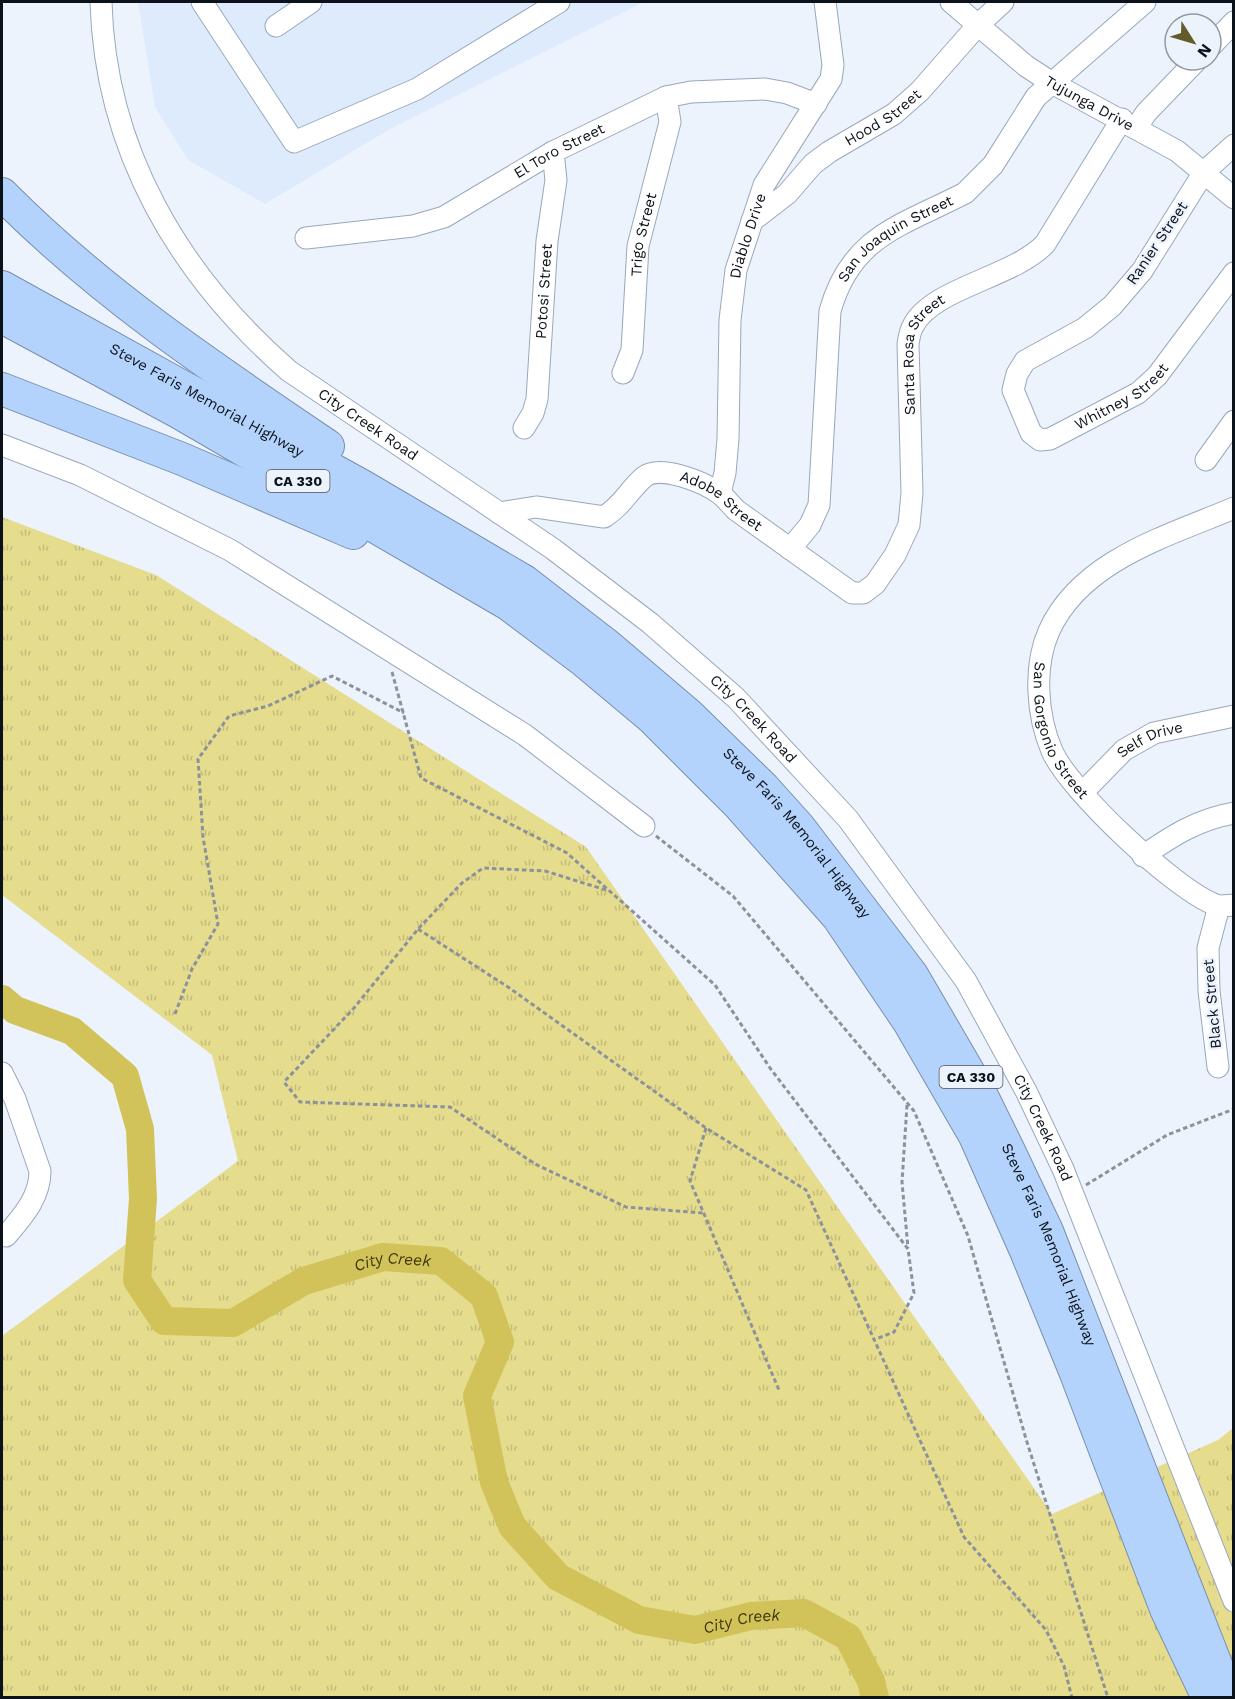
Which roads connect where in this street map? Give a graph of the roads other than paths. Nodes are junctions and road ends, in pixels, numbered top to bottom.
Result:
1 (101, 2) edge
2 (202, 2) edge
3 (311, 2) edge
4 (559, 2) edge
5 (825, 2) edge
6 (951, 2) edge
7 (1003, 2) edge
8 (1145, 2) edge
9 (978, 25) junction
10 (276, 26) dead end
11 (1185, 72) edge
12 (1052, 83) junction
13 (666, 97) junction
14 (816, 104) junction
15 (1130, 123) junction
16 (1233, 144) edge
17 (553, 152) junction
18 (1204, 172) junction
19 (2, 194) edge
20 (1233, 198) edge
21 (752, 221) junction
22 (306, 238) dead end
23 (1233, 273) edge
24 (2, 287) edge
25 (2, 317) edge
26 (623, 374) dead end
27 (1017, 374) joint
28 (2, 389) edge
29 (1233, 421) edge
30 (524, 428) dead end
31 (2, 445) edge
32 (1206, 460) dead end
33 (720, 493) junction
34 (1233, 508) edge
35 (499, 513) junction
36 (790, 549) junction
37 (524, 581) junction
38 (864, 593) joint
39 (584, 662) junction
40 (1233, 716) edge
41 (1083, 792) junction
42 (1233, 813) edge
43 (644, 826) road end
44 (1143, 856) junction
45 (1226, 905) edge
46 (1218, 1067) dead end
47 (2, 1073) edge
48 (15, 1099) junction
49 (2, 1118) edge
50 (6, 1236) dead end
51 (1232, 1598) edge
52 (1208, 1698) edge
53 (1229, 1698) edge

1 - 35 street, City Creek Road
2 - 4 street
3 - 10 street
5 - 14 street, Diablo Drive
6 - 9 street, Tujunga Drive
7 - 9 street, Hood Street
8 - 12 street, San Joaquin Street
9 - 12 street, Tujunga Drive
9 - 21 street, Hood Street
11 - 15 street, Santa Rosa Street
12 - 15 street, Tujunga Drive
12 - 36 street, San Joaquin Street
13 - 14 street, El Toro Street
13 - 17 street, El Toro Street
13 - 26 street, Trigo Street
14 - 21 street, Diablo Drive
15 - 18 street, Tujunga Drive
15 - 38 street, Santa Rosa Street
16 - 18 street, Ranier Street
17 - 22 street, El Toro Street
17 - 30 street, Potosi Street
18 - 20 street, Tujunga Drive
18 - 27 street, Ranier Street
19 - 37 highway
21 - 33 street, Diablo Drive
23 - 27 street, Whitney Street
24 - 37 highway, Steve Faris Memorial Highway / CA 330
25 - 39 highway, Steve Faris Memorial Highway / CA 330
28 - 39 highway
29 - 32 street
31 - 43 street
33 - 35 street, Adobe Street
33 - 36 street, Adobe Street
34 - 41 street, San Gorgonio Street
35 - 51 street, City Creek Road
36 - 38 street, Adobe Street
37 - 53 highway, Steve Faris Memorial Highway / CA 330
39 - 52 highway, Steve Faris Memorial Highway / CA 330
40 - 41 street, Self Drive
41 - 44 street, San Gorgonio Street
42 - 44 street
44 - 45 street, San Gorgonio Street
45 - 46 street, Black Street
47 - 48 street
48 - 49 street
48 - 50 street

